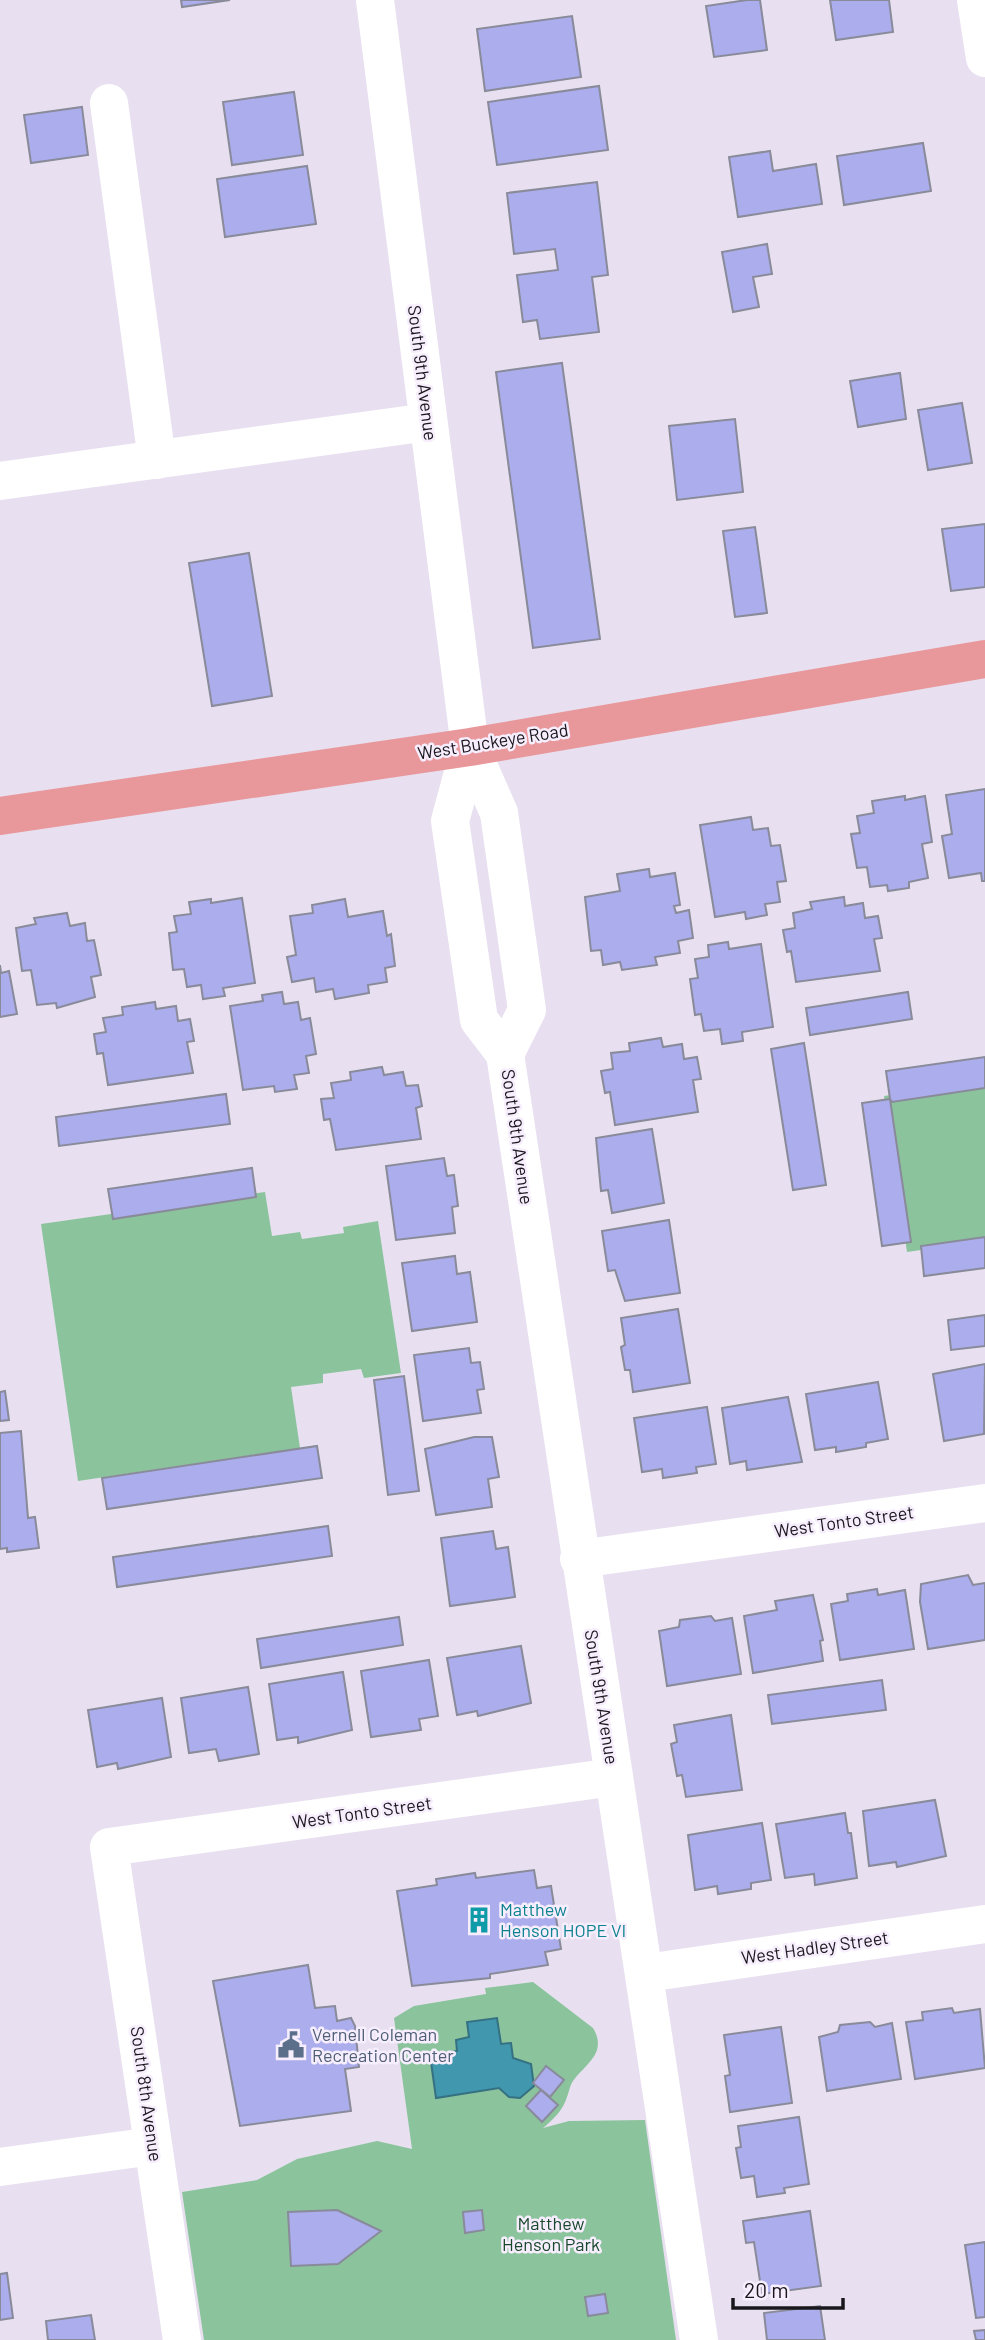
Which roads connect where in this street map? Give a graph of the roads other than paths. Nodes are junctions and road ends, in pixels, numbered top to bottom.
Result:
1 (375, 0) edge
2 (976, 0) edge
3 (985, 58) edge
4 (109, 103) dead end
5 (428, 422) junction
6 (157, 460) junction
7 (0, 481) edge
8 (985, 659) edge
9 (470, 747) junction
10 (0, 816) edge
11 (505, 1055) junction
12 (985, 1503) edge
13 (579, 1559) junction
14 (614, 1777) junction
15 (109, 1847) joint
16 (985, 1924) edge
17 (646, 1973) junction
18 (153, 2146) junction
19 (0, 2167) edge
20 (182, 2340) edge
21 (699, 2340) edge

1 - 5 street, South 9th Avenue
2 - 3 street
4 - 6 street
5 - 6 street
5 - 9 street, South 9th Avenue
6 - 7 street
8 - 9 main road, West Buckeye Road
9 - 10 main road, West Buckeye Road
9 - 11 street, South 9th Avenue
9 - 11 street, South 9th Avenue
11 - 13 street, South 9th Avenue
12 - 13 street, West Tonto Street
13 - 14 street, South 9th Avenue
14 - 15 street, West Tonto Street
14 - 17 street, South 9th Avenue
15 - 18 street, South 8th Avenue
16 - 17 street, West Hadley Street
17 - 21 street, South 9th Avenue
18 - 19 street
18 - 20 street, South 8th Avenue

